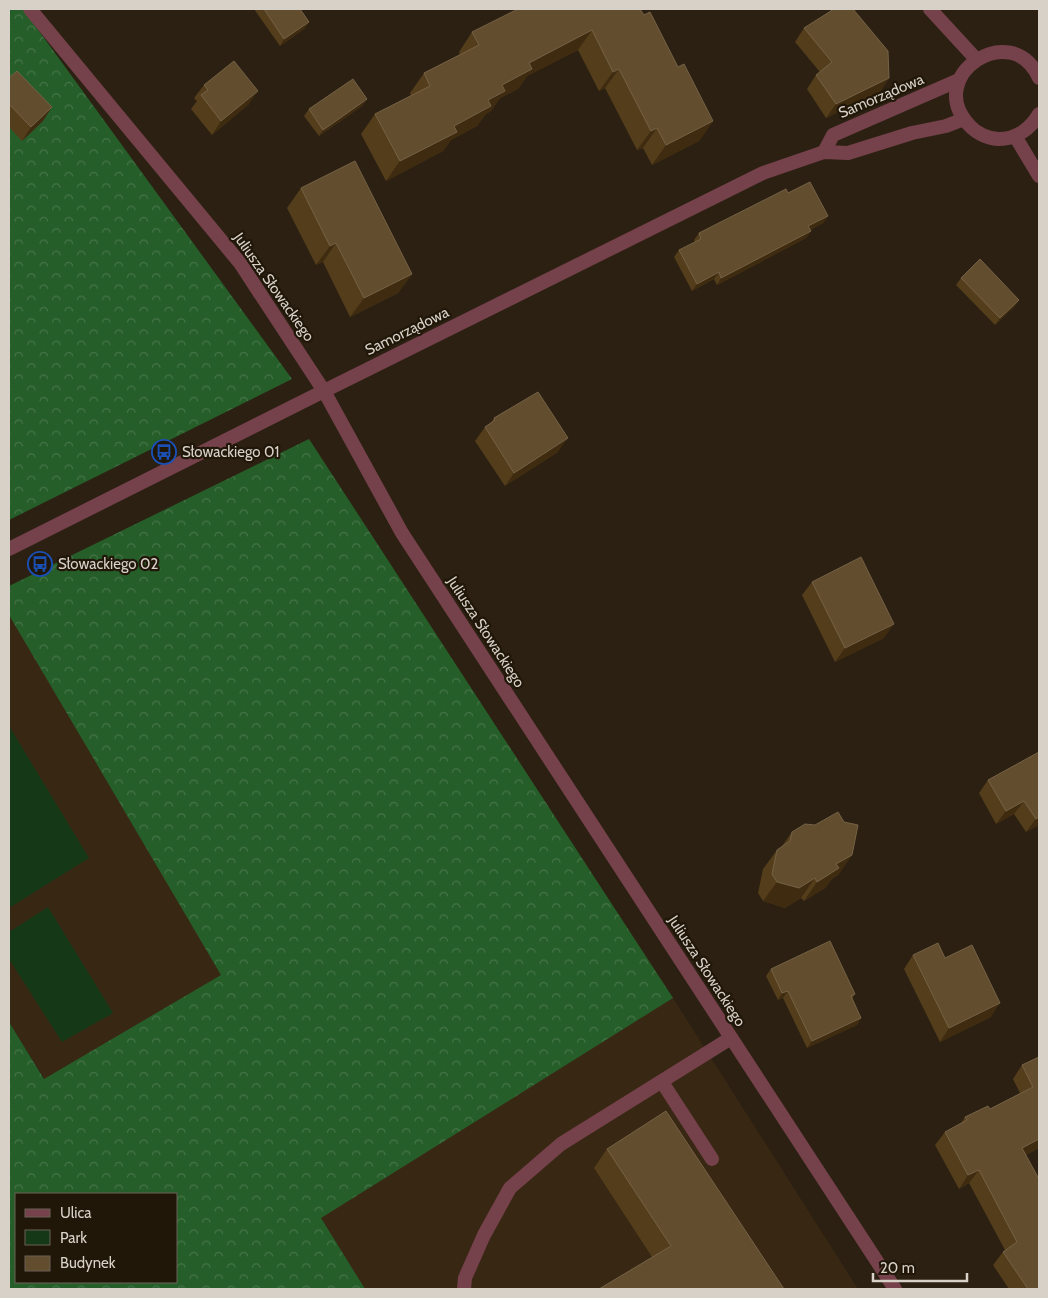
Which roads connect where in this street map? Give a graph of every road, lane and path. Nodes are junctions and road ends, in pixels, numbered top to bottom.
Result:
1 (30, 9) edge
2 (930, 9) edge
3 (976, 59) junction
4 (1038, 74) edge
5 (959, 80) junction
6 (1039, 114) edge
7 (964, 119) junction
8 (1015, 136) junction
9 (824, 152) junction
10 (1039, 176) edge
11 (324, 391) junction
12 (9, 549) edge
13 (731, 1038) junction
14 (662, 1082) junction
15 (712, 1159) dead end
16 (464, 1289) edge
17 (895, 1289) edge

1 - 11 street, Juliusza Słowackiego
2 - 3 street
3 - 4 street
3 - 5 street
5 - 7 street
5 - 9 street, Samorządowa
6 - 8 street
7 - 8 street
7 - 9 street, Samorządowa
8 - 10 street
9 - 11 street, Samorządowa
11 - 12 street, Samorządowa
11 - 13 street, Juliusza Słowackiego
13 - 14 street
13 - 17 street, Juliusza Słowackiego
14 - 15 street
14 - 16 street

